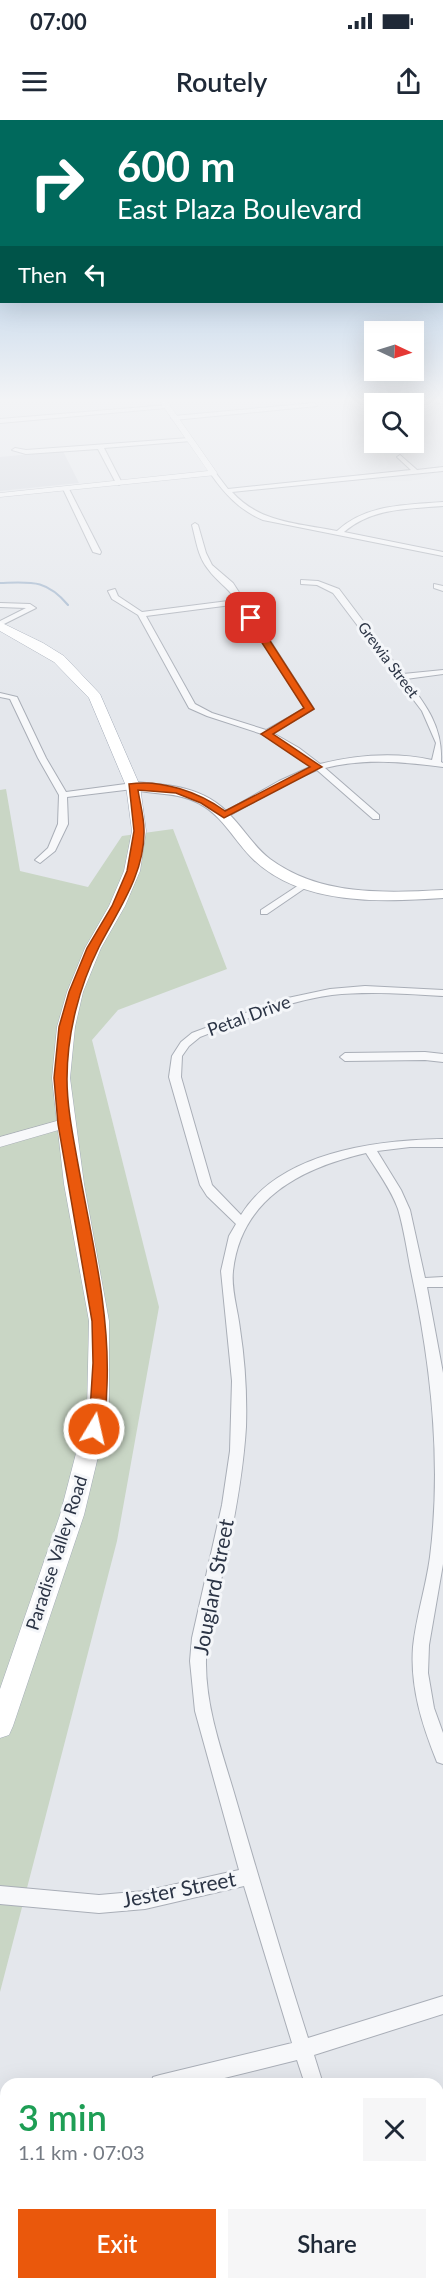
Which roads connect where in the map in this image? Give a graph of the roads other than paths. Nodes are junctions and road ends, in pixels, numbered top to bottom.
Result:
1 (72, 501) edge
2 (234, 501) edge
3 (443, 504) edge
4 (195, 525) dead end
5 (340, 532) junction
6 (97, 552) dead end
7 (443, 554) edge
8 (304, 582) dead end
9 (112, 591) dead end
10 (240, 602) junction
11 (0, 605) edge
12 (141, 614) junction
13 (0, 625) edge
14 (443, 672) edge
15 (401, 677) junction
16 (0, 695) edge
17 (431, 723) junction
18 (443, 723) edge
19 (266, 734) junction
20 (440, 765) edge
21 (317, 767) junction
22 (133, 786) junction
23 (63, 795) junction
24 (224, 815) junction
25 (376, 817) dead end
26 (40, 860) dead end
27 (305, 885) junction
28 (443, 894) edge
29 (264, 912) dead end
30 (443, 993) edge
31 (345, 1057) dead end
32 (443, 1058) edge
33 (64, 1124) junction
34 (0, 1142) edge
35 (443, 1143) edge
36 (369, 1148) junction
37 (241, 1222) junction
38 (443, 1282) edge
39 (420, 1283) junction
40 (442, 1417) edge
41 (439, 1575) edge
42 (0, 1726) edge
43 (443, 1756) edge
44 (250, 1876) junction
45 (0, 1895) edge
46 (443, 2005) edge
47 (304, 2049) junction
48 (185, 2078) edge
49 (312, 2078) edge

1 - 6 street
2 - 5 street
3 - 5 street
4 - 10 street
5 - 7 street
8 - 15 street, Grewia Street
9 - 12 street
10 - 12 street
10 - 19 street
11 - 13 street
12 - 19 street
13 - 22 main road, Paradise Valley Road
14 - 15 street
15 - 17 street, Grewia Street
16 - 23 street
17 - 18 street
17 - 20 street, Grewia Street
19 - 21 street
20 - 21 street
21 - 24 street
21 - 25 street
22 - 23 street
22 - 24 main road
22 - 33 main road, Paradise Valley Road
23 - 26 street
24 - 27 main road
27 - 28 main road
27 - 29 street
30 - 37 street, Petal Drive
31 - 32 street
33 - 34 street
33 - 42 main road, Paradise Valley Road
35 - 36 street
36 - 37 street
36 - 39 street
37 - 44 street, Jouglard Street
38 - 39 street
39 - 40 street
40 - 41 street
41 - 43 street
44 - 45 street, Jester Street
44 - 47 street, Jouglard Street
46 - 47 street
47 - 48 street
47 - 49 street, Jouglard Street

